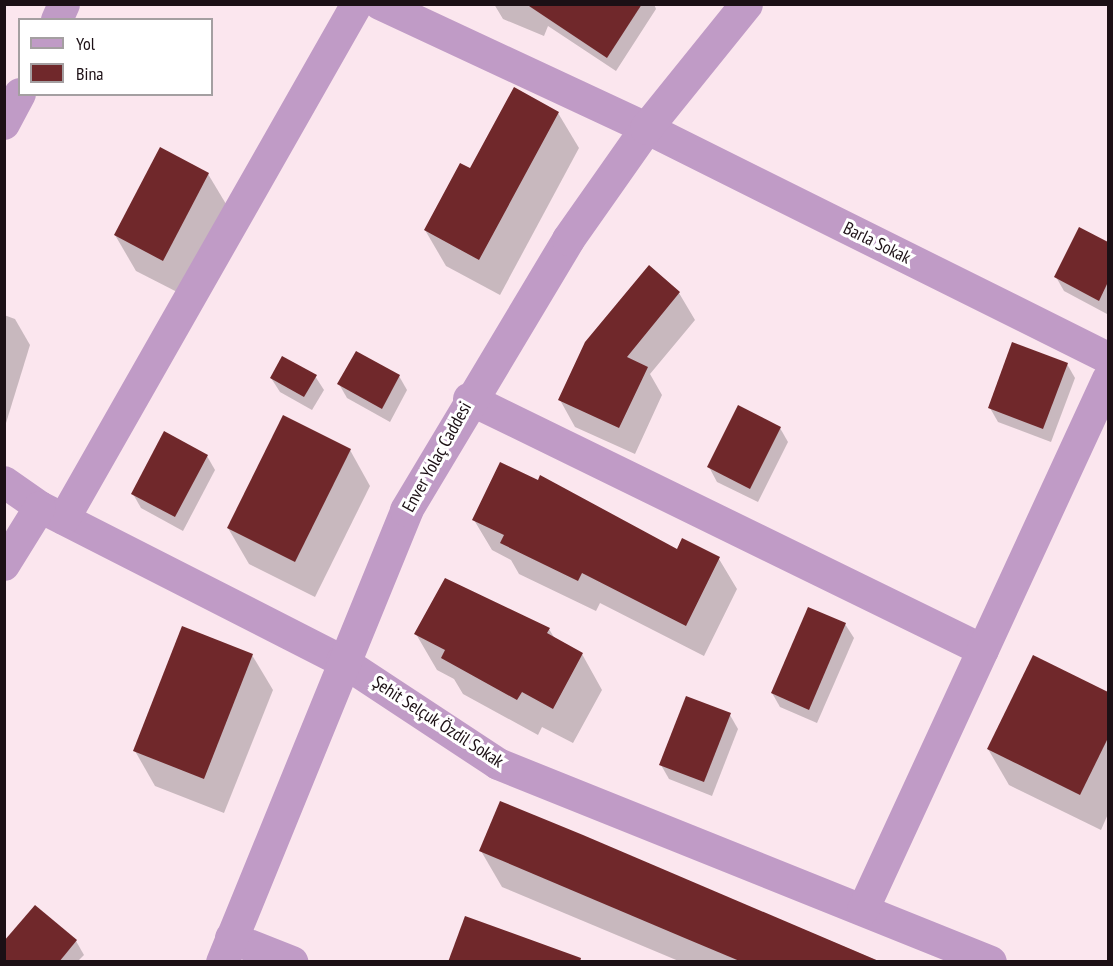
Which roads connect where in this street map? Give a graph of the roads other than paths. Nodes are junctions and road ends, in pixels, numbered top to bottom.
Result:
1 (64, 4) edge
2 (357, 4) edge
3 (380, 4) edge
4 (746, 4) edge
5 (58, 18) edge
6 (19, 96) edge
7 (4, 124) edge
8 (646, 128) junction
9 (1108, 358) edge
10 (1108, 379) edge
11 (469, 399) junction
12 (4, 482) edge
13 (52, 513) junction
14 (4, 565) edge
15 (983, 650) junction
16 (342, 661) junction
17 (863, 910) junction
18 (226, 950) edge
19 (292, 962) edge
20 (991, 962) edge

1 - 5 street
2 - 13 street
3 - 8 street, Barla Sokak
4 - 8 street, Enver Yolaç Caddesi
6 - 7 street
8 - 9 street, Barla Sokak
8 - 11 street, Enver Yolaç Caddesi
10 - 15 street
11 - 15 street
11 - 16 street, Enver Yolaç Caddesi
12 - 13 street, Şehit Selçuk Özdil Sokak
13 - 14 street
13 - 16 street, Şehit Selçuk Özdil Sokak
15 - 17 street
16 - 17 street, Şehit Selçuk Özdil Sokak
16 - 18 street, Enver Yolaç Caddesi
17 - 20 street, Şehit Selçuk Özdil Sokak
18 - 19 street

